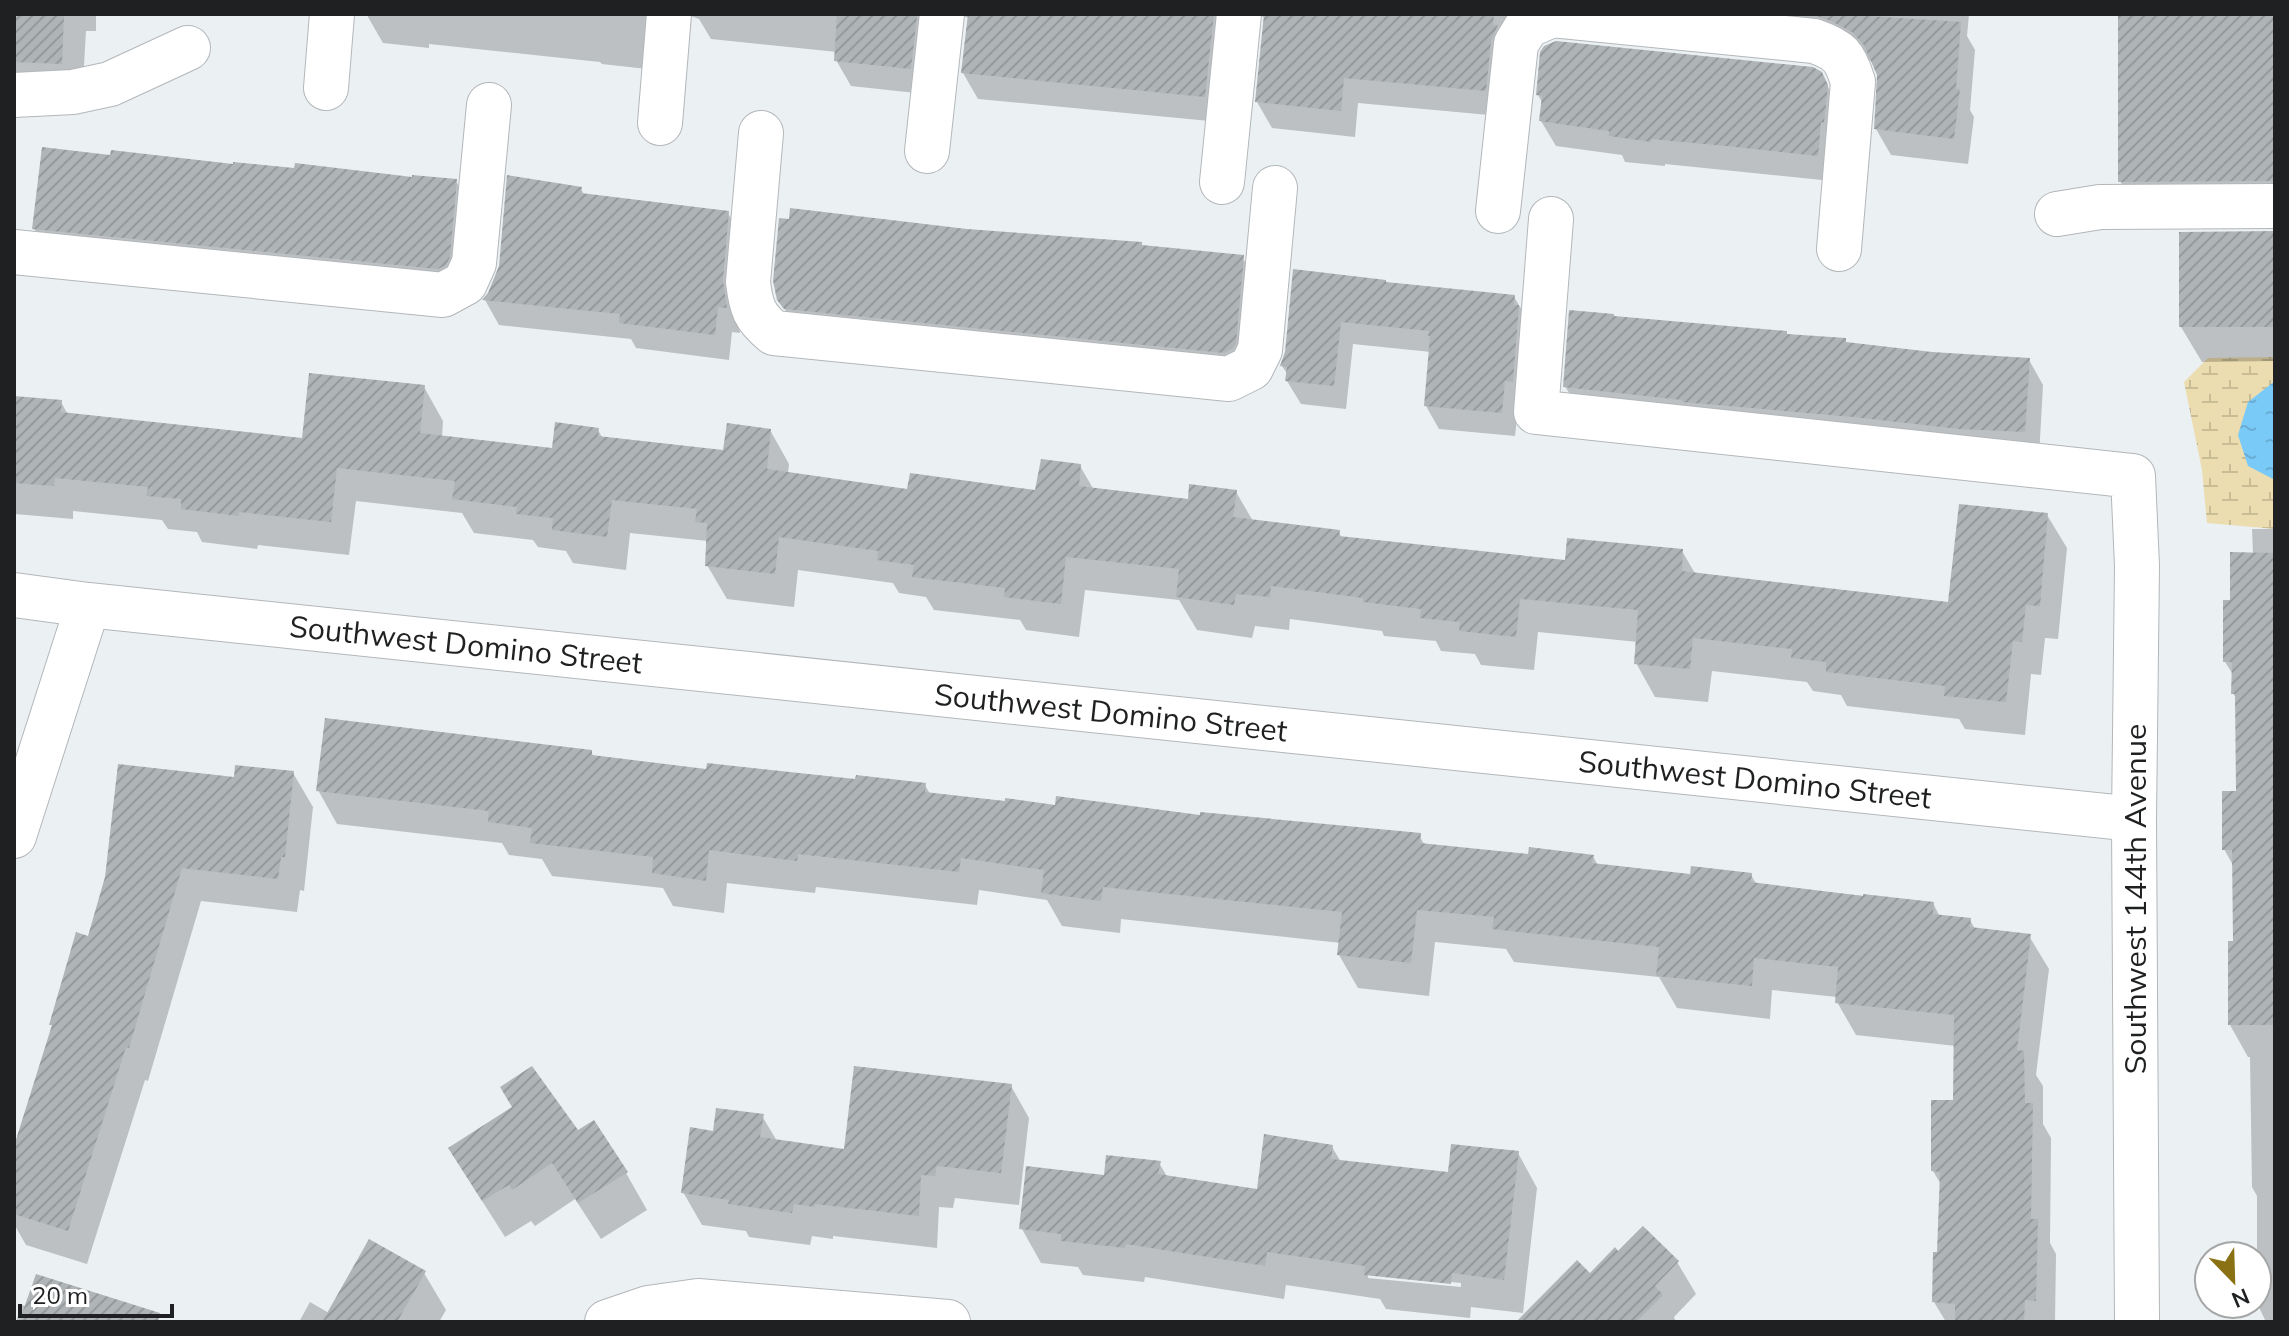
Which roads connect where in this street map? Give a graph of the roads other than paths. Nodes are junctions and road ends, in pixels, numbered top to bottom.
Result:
1 (332, 14) edge
2 (669, 14) edge
3 (942, 14) edge
4 (1239, 14) edge
5 (188, 48) dead end
6 (326, 88) dead end
7 (14, 95) edge
8 (489, 105) dead end
9 (660, 123) dead end
10 (761, 133) dead end
11 (927, 151) dead end
12 (1222, 182) dead end
13 (1275, 188) dead end
14 (2275, 206) edge
15 (1498, 211) dead end
16 (2057, 214) dead end
17 (1551, 219) dead end
18 (1839, 249) dead end
19 (14, 252) edge
20 (14, 595) edge
21 (88, 605) junction
22 (2134, 819) junction
23 (14, 836) edge
24 (607, 1322) edge
25 (948, 1322) edge
26 (2137, 1322) edge

1 - 6 street
2 - 9 street
3 - 11 street
4 - 12 street
5 - 7 street
8 - 19 street
10 - 13 street
14 - 16 street
15 - 18 street
17 - 22 street, Southwest 144th Avenue
20 - 21 street, Southwest Domino Street
21 - 22 street, Southwest Domino Street
21 - 23 street
22 - 26 street, Southwest 144th Avenue
24 - 25 street

